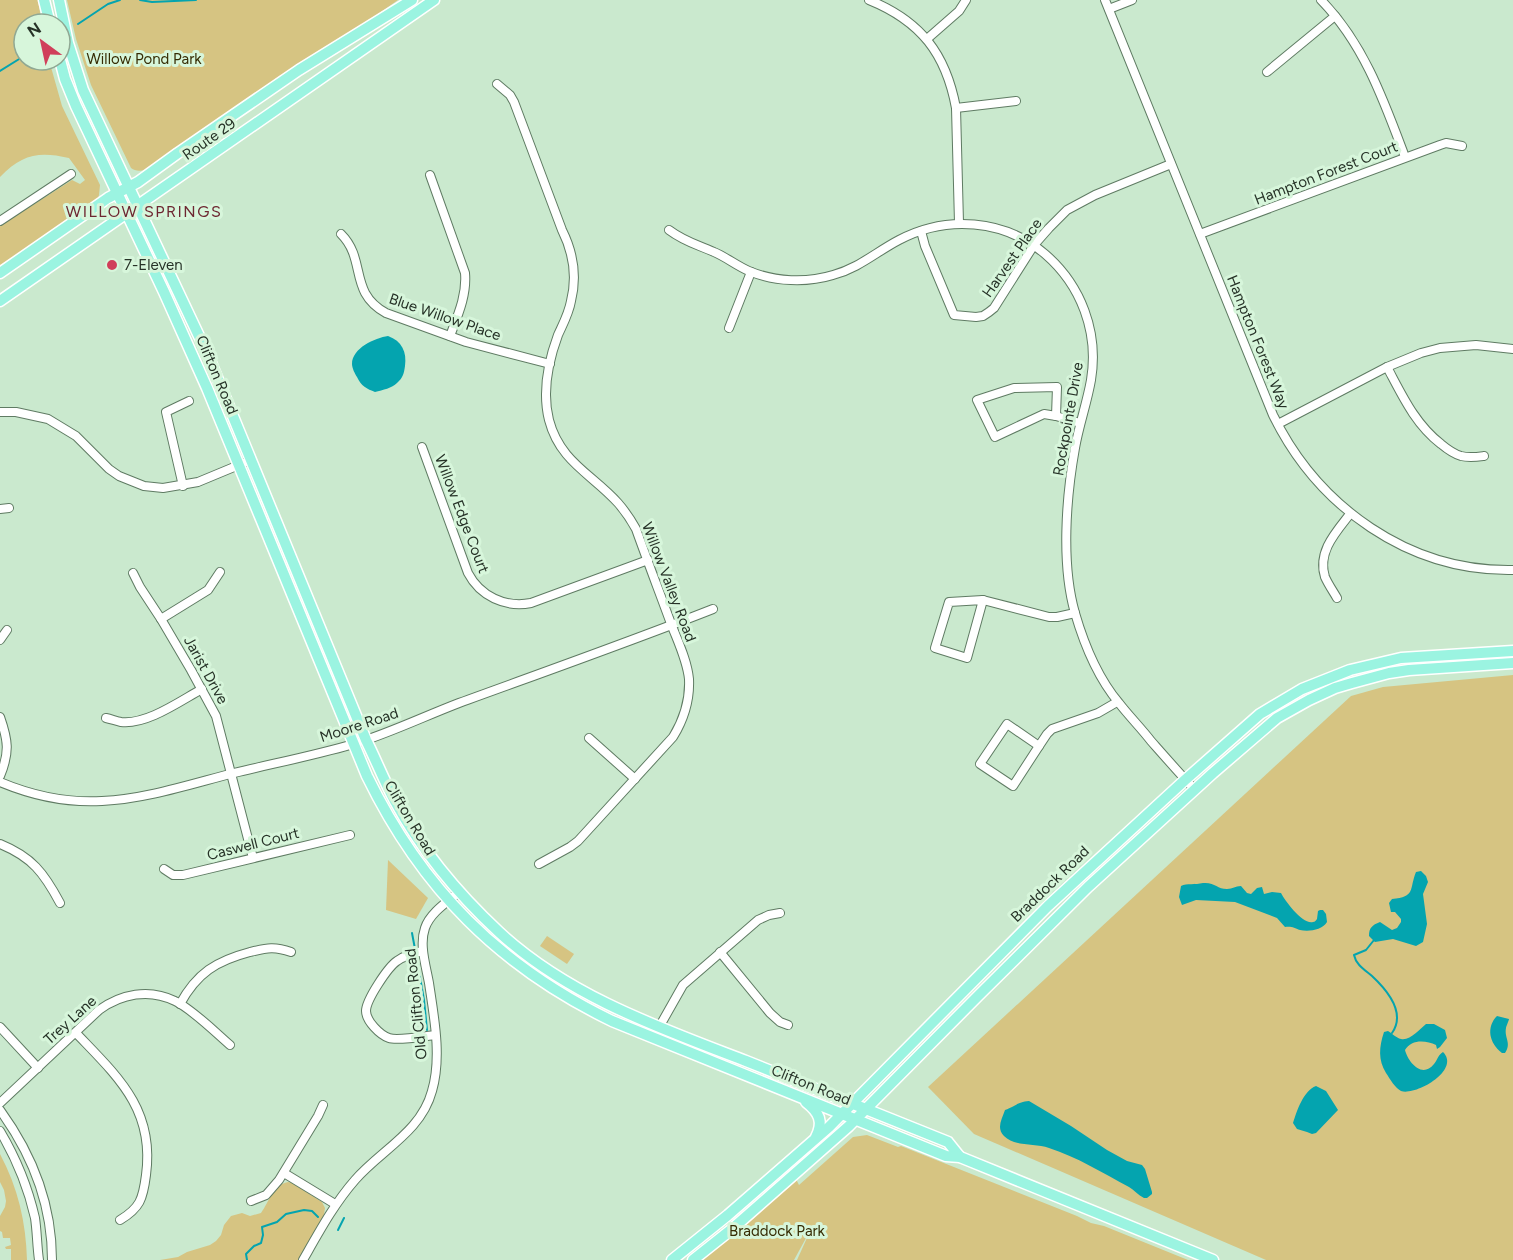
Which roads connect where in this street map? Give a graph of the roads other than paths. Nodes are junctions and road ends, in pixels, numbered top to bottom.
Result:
1 (59, 0) edge
2 (412, 0) edge
3 (434, 0) edge
4 (869, 0) edge
5 (966, 0) edge
6 (1105, 0) edge
7 (1132, 0) edge
8 (1321, 0) edge
9 (1109, 9) junction
10 (1335, 16) junction
11 (927, 39) junction
12 (63, 72) edge
13 (1267, 72) dead end
14 (497, 84) dead end
15 (1016, 101) dead end
16 (956, 108) junction
17 (1462, 146) dead end
18 (1405, 157) junction
19 (1171, 164) junction
20 (71, 174) dead end
21 (430, 175) dead end
22 (129, 188) junction
23 (117, 194) junction
24 (138, 206) junction
25 (126, 214) junction
26 (0, 221) edge
27 (959, 223) junction
28 (669, 230) dead end
29 (921, 231) junction
30 (341, 234) dead end
31 (1200, 234) junction
32 (1034, 245) junction
33 (751, 272) junction
34 (0, 273) edge
35 (0, 302) edge
36 (729, 328) dead end
37 (450, 336) junction
38 (1513, 349) edge
39 (550, 364) junction
40 (1387, 367) junction
41 (189, 401) dead end
42 (0, 412) edge
43 (1056, 416) junction
44 (1080, 423) junction
45 (1278, 424) junction
46 (422, 447) dead end
47 (1484, 456) dead end
48 (251, 460) junction
49 (239, 465) junction
50 (183, 486) junction
51 (1350, 514) junction
52 (648, 561) junction
53 (1513, 570) edge
54 (220, 572) dead end
55 (134, 573) dead end
56 (1337, 598) dead end
57 (983, 600) junction
58 (713, 609) dead end
59 (1075, 613) junction
60 (161, 619) junction
61 (672, 625) junction
62 (7, 630) dead end
63 (0, 640) edge
64 (1513, 651) edge
65 (1513, 663) edge
66 (202, 689) junction
67 (1117, 702) junction
68 (0, 717) edge
69 (106, 718) dead end
70 (589, 738) dead end
71 (366, 740) junction
72 (354, 744) junction
73 (1039, 746) junction
74 (231, 774) junction
75 (0, 776) edge
76 (635, 779) junction
77 (1185, 780) junction
78 (0, 782) edge
79 (1195, 790) junction
80 (350, 835) dead end
81 (0, 844) edge
82 (253, 858) junction
83 (539, 864) dead end
84 (164, 869) dead end
85 (459, 892) junction
86 (449, 901) junction
87 (60, 903) dead end
88 (780, 913) dead end
89 (423, 951) junction
90 (291, 952) dead end
91 (720, 952) junction
92 (180, 1004) junction
93 (788, 1025) dead end
94 (659, 1026) junction
95 (0, 1027) edge
96 (76, 1033) junction
97 (435, 1035) junction
98 (653, 1038) junction
99 (230, 1045) dead end
100 (38, 1068) junction
101 (796, 1095) junction
102 (0, 1103) edge
103 (852, 1103) junction
104 (322, 1105) dead end
105 (867, 1109) junction
106 (0, 1110) edge
107 (842, 1114) junction
108 (857, 1119) junction
109 (0, 1131) edge
110 (816, 1138) junction
111 (960, 1156) junction
112 (284, 1173) junction
113 (251, 1201) dead end
114 (335, 1204) junction
115 (120, 1220) dead end
116 (39, 1260) edge
117 (52, 1260) edge
118 (303, 1260) edge
119 (672, 1260) edge
120 (693, 1260) edge
121 (1214, 1260) edge

1 - 22 main road, Clifton Road
2 - 22 main road, Route 29
3 - 24 main road, Route 29
4 - 11 street
5 - 11 street
6 - 9 street, Hampton Forest Way
7 - 9 street
8 - 10 street
9 - 19 street, Hampton Forest Way
10 - 13 street
10 - 18 street
11 - 16 street
12 - 23 main road, Clifton Road
14 - 39 street, Willow Valley Road
15 - 16 street
16 - 27 street
17 - 18 street, Hampton Forest Court
18 - 31 street, Hampton Forest Court
19 - 31 street, Hampton Forest Way
19 - 32 street, Harvest Place
20 - 26 street
21 - 37 street
22 - 23 main road, Route 29
22 - 24 main road, Clifton Road
23 - 25 main road, Clifton Road
23 - 34 main road, Route 29
24 - 25 main road, Route 29
24 - 48 main road, Clifton Road
25 - 35 main road, Route 29
25 - 49 main road, Clifton Road
27 - 29 street, Rockpointe Drive
27 - 32 street, Rockpointe Drive
28 - 33 street, Rockpointe Drive
29 - 32 street, Harvest Place
29 - 33 street, Rockpointe Drive
30 - 37 street, Blue Willow Place
31 - 45 street, Hampton Forest Way
32 - 44 street, Rockpointe Drive
33 - 36 street
37 - 39 street, Blue Willow Place
38 - 40 street
39 - 52 street, Willow Valley Road
40 - 45 street
40 - 47 street
41 - 50 street
42 - 50 street
43 - 43 street
43 - 44 street
44 - 59 street, Rockpointe Drive
45 - 51 street, Hampton Forest Way
46 - 52 street, Willow Edge Court
48 - 49 street
48 - 71 main road, Clifton Road
49 - 50 street
49 - 72 main road, Clifton Road
51 - 53 street, Hampton Forest Way
51 - 56 street
52 - 61 street, Willow Valley Road
54 - 60 street
55 - 60 street, Jarist Drive
57 - 57 street
57 - 59 street
58 - 61 street, Moore Road
59 - 67 street, Rockpointe Drive
60 - 66 street, Jarist Drive
61 - 71 street, Moore Road
61 - 76 street, Willow Valley Road
62 - 63 street
64 - 77 main road, Braddock Road
65 - 79 main road, Braddock Road
66 - 69 street
66 - 74 street, Jarist Drive
67 - 73 street
67 - 77 street, Rockpointe Drive
68 - 75 street
70 - 76 street
71 - 72 street, Moore Road
71 - 85 main road, Clifton Road
72 - 74 street, Moore Road
72 - 86 main road, Clifton Road
73 - 73 street
74 - 78 street, Moore Road
74 - 82 street, Jarist Drive
76 - 83 street, Willow Valley Road
77 - 79 street, Rockpointe Drive
77 - 103 main road, Braddock Road
79 - 105 main road, Braddock Road
80 - 82 street, Caswell Court
81 - 87 street
82 - 84 street, Caswell Court
85 - 86 street, Old Clifton Road
85 - 94 main road, Clifton Road
86 - 89 street, Old Clifton Road
86 - 98 main road, Clifton Road
88 - 91 street
89 - 97 street, Old Clifton Road
89 - 97 street
90 - 92 street
91 - 93 street
91 - 94 street
92 - 96 street, Trey Lane
92 - 99 street, Trey Lane
94 - 98 street
94 - 103 main road, Clifton Road
95 - 100 street
96 - 100 street, Trey Lane
96 - 115 street
97 - 114 street, Old Clifton Road
98 - 101 main road, Clifton Road
100 - 102 street, Trey Lane
101 - 107 main road, Clifton Road
101 - 110 main road
103 - 105 main road, Clifton Road
103 - 107 main road, Braddock Road
104 - 112 street
105 - 108 main road, Braddock Road
105 - 111 main road, Clifton Road
106 - 117 street
107 - 108 main road, Clifton Road
107 - 110 main road, Braddock Road
108 - 111 main road, Clifton Road
108 - 120 main road, Braddock Road
109 - 116 street
110 - 119 main road, Braddock Road
111 - 121 main road, Clifton Road
112 - 113 street
112 - 114 street
114 - 118 street, Old Clifton Road

